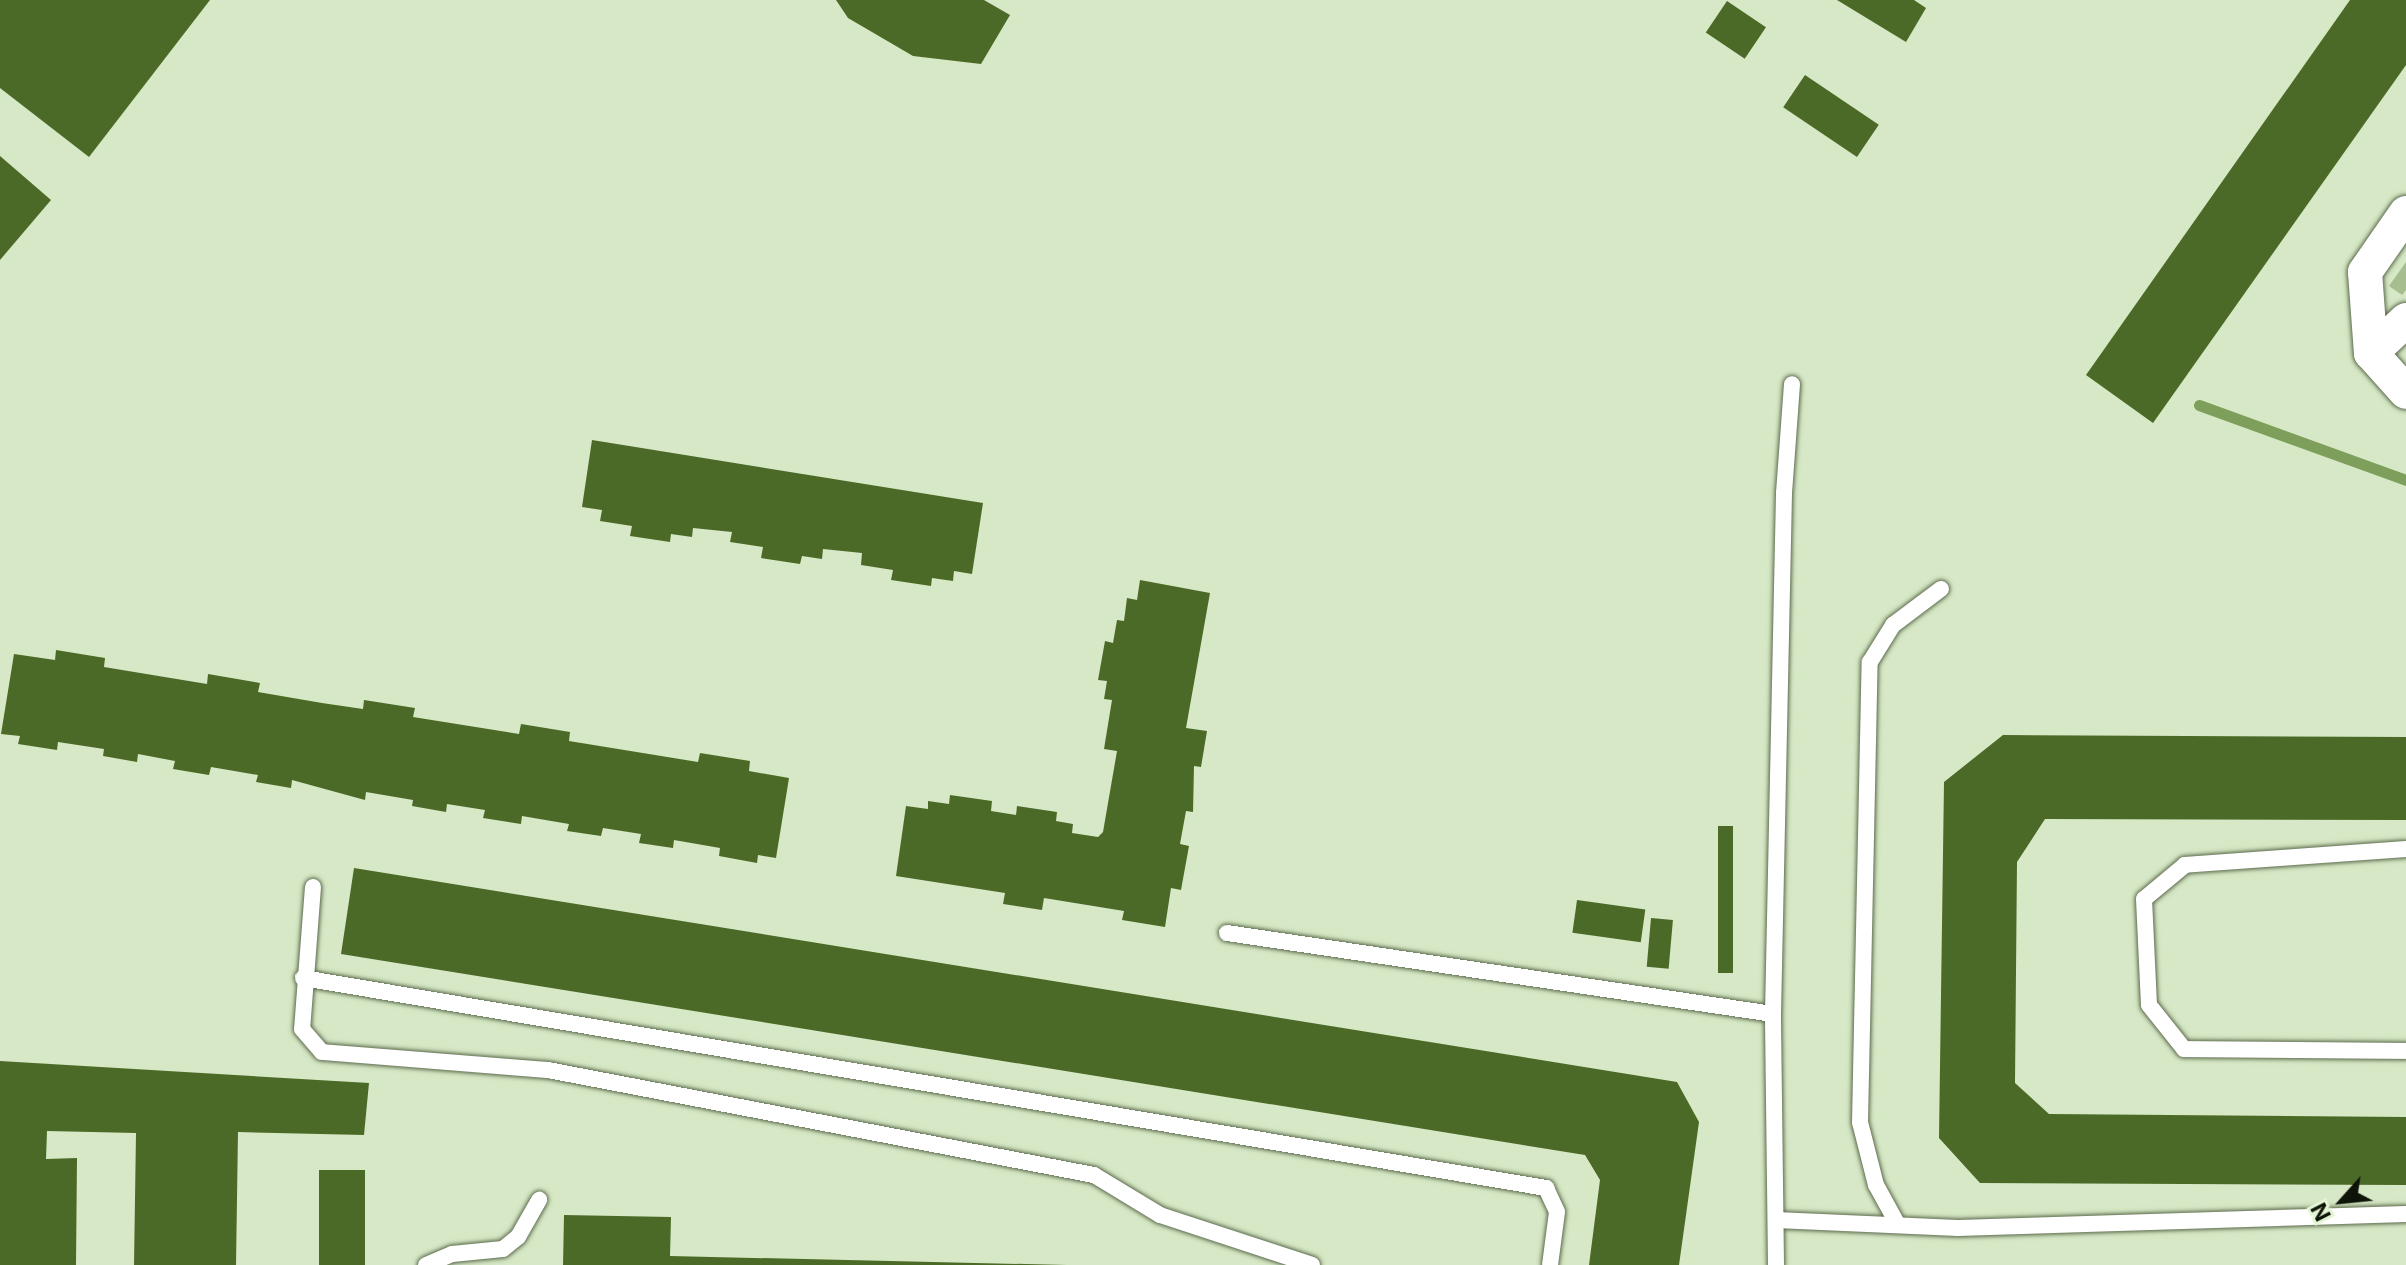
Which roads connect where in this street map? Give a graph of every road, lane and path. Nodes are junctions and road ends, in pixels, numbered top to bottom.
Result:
1 (2406, 213) edge
2 (2406, 320) edge
3 (2371, 353) junction
4 (1792, 384) dead end
5 (2406, 392) edge
6 (1941, 589) dead end
7 (2406, 849) edge
8 (313, 887) dead end
9 (1227, 933) dead end
10 (303, 978) junction
11 (1773, 1014) junction
12 (2406, 1051) edge
13 (539, 1200) dead end
14 (2406, 1214) edge
15 (1776, 1220) junction
16 (1898, 1225) junction
17 (426, 1265) edge
18 (1312, 1265) edge
19 (1550, 1265) edge
20 (1776, 1265) edge

1 - 3 street
2 - 3 street
3 - 5 street
4 - 11 lane
6 - 16 lane
7 - 12 lane
8 - 10 lane
9 - 11 lane
10 - 18 lane
10 - 19 lane
11 - 15 lane
13 - 17 lane
14 - 16 lane
15 - 16 lane
15 - 20 lane

